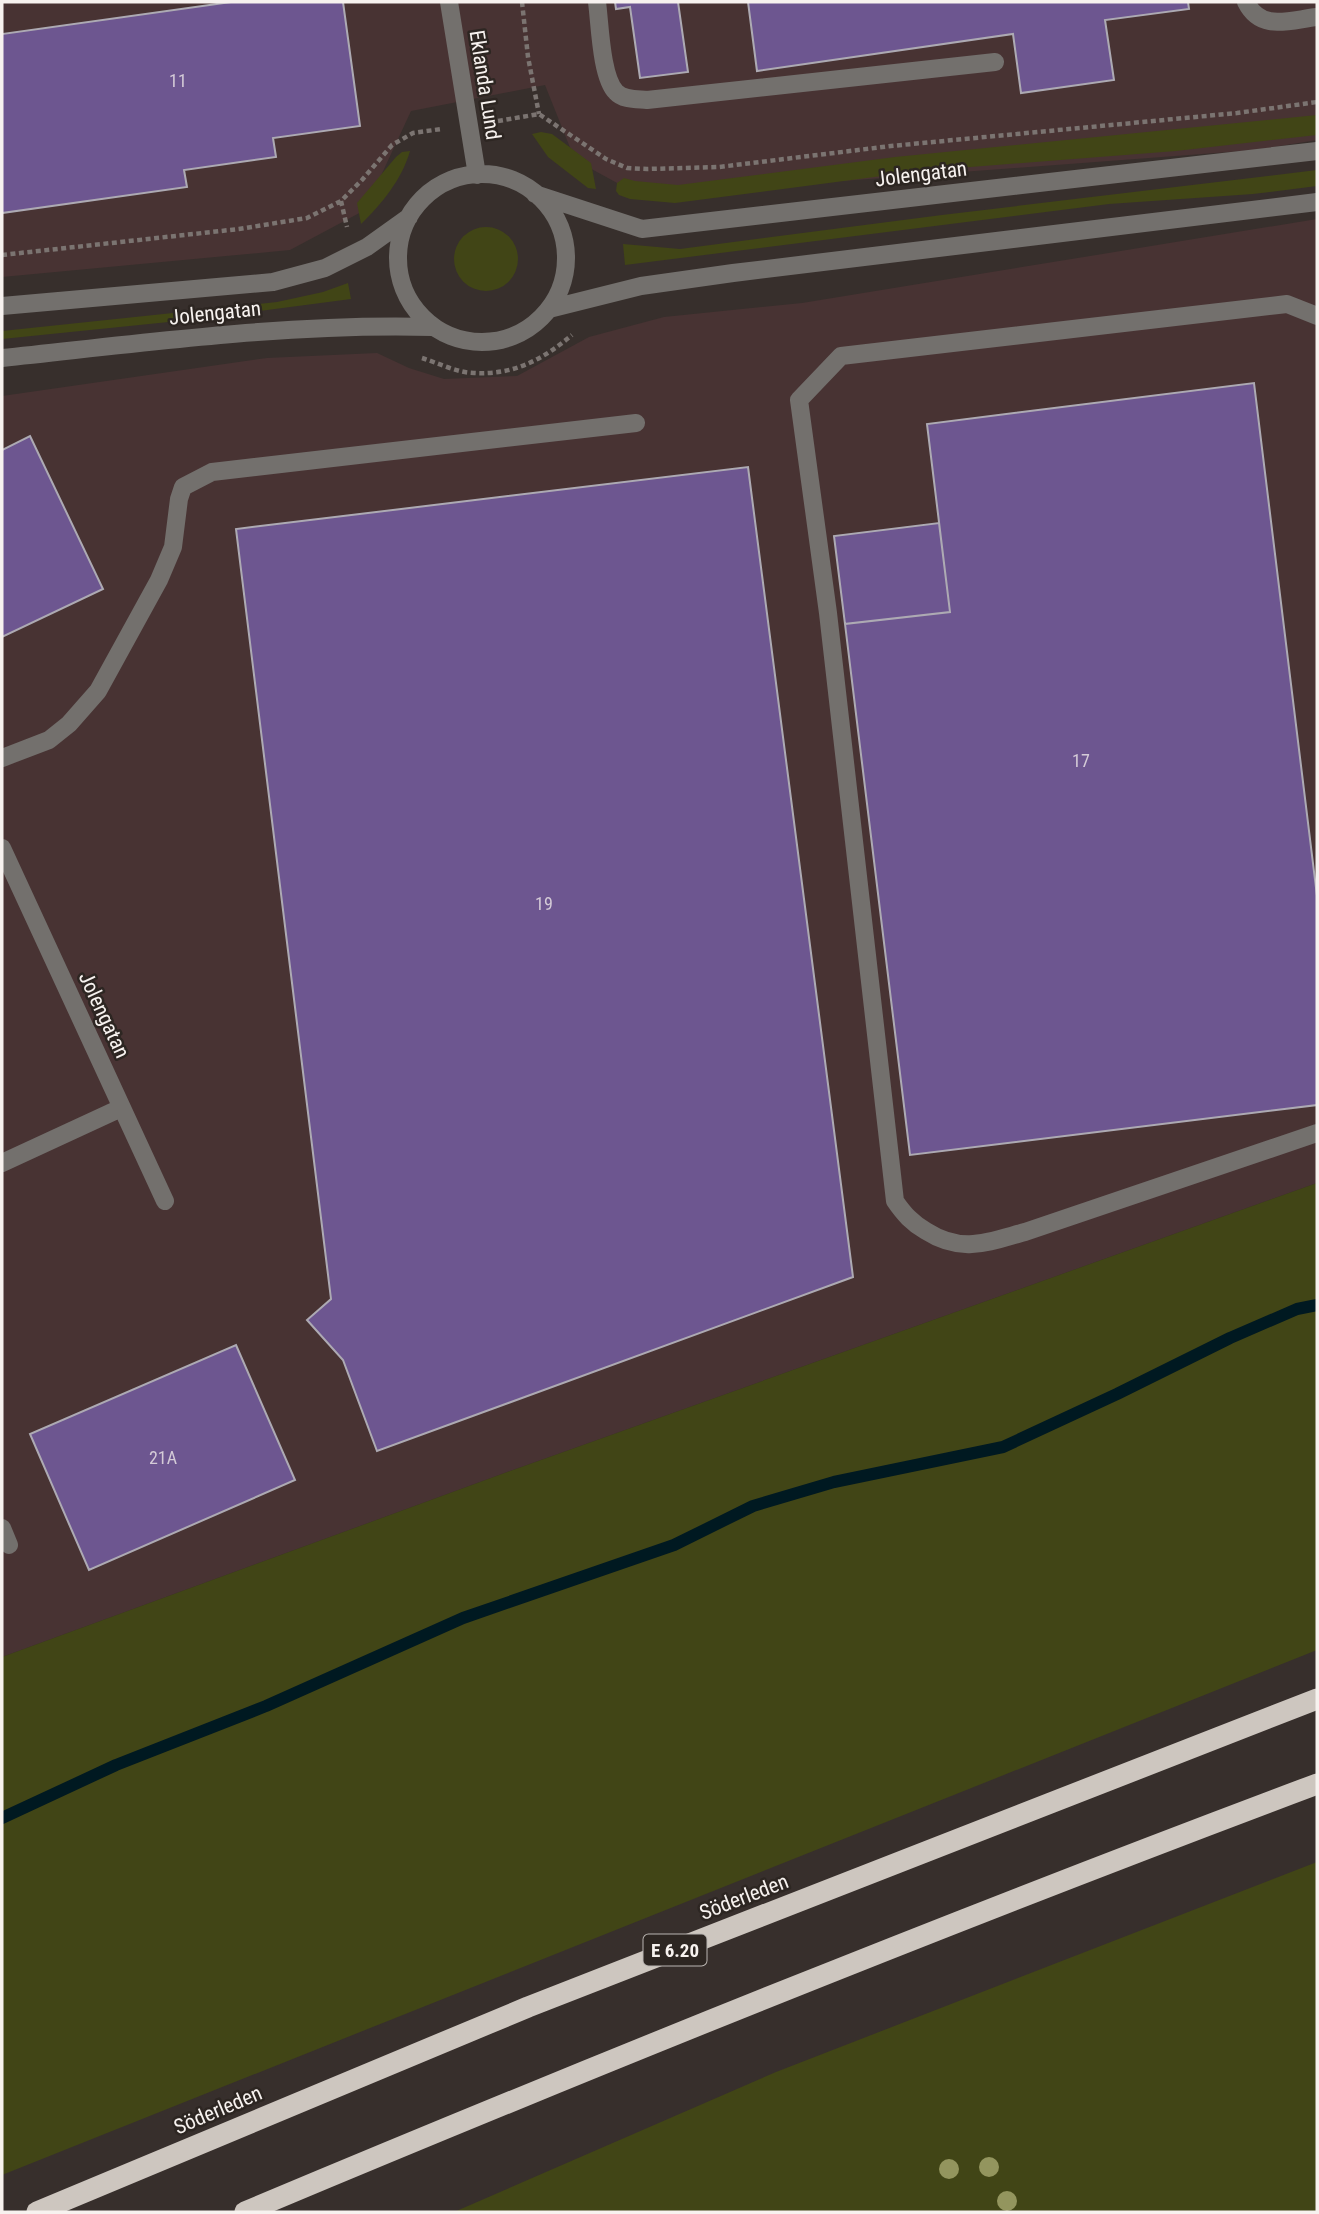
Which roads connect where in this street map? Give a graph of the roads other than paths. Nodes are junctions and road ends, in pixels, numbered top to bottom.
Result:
1 (449, 2) edge
2 (597, 2) edge
3 (1246, 2) edge
4 (1317, 17) edge
5 (995, 62) dead end
6 (1317, 151) edge
7 (477, 175) junction
8 (535, 194) junction
9 (1317, 202) edge
10 (409, 217) junction
11 (2, 306) edge
12 (549, 309) junction
13 (1317, 316) edge
14 (433, 327) junction
15 (2, 358) edge
16 (636, 423) dead end
17 (2, 758) edge
18 (2, 848) edge
19 (121, 1108) junction
20 (1317, 1133) edge
21 (2, 1163) edge
22 (164, 1201) dead end
23 (2, 1528) edge
24 (9, 1545) dead end
25 (1317, 1699) edge
26 (1317, 1784) edge
27 (37, 2212) edge
28 (245, 2212) edge

1 - 7 street, Eklanda Lund
2 - 5 street
3 - 4 street
6 - 8 street, Jolengatan
7 - 8 street
7 - 10 street
8 - 12 street
9 - 12 street
10 - 11 street, Jolengatan
10 - 14 street
12 - 14 street
13 - 20 street
14 - 15 street, Jolengatan
16 - 17 street
18 - 19 street, Jolengatan
19 - 21 street
19 - 22 street, Jolengatan
23 - 24 street
25 - 27 highway, Söderleden / E 6.20
26 - 28 highway

